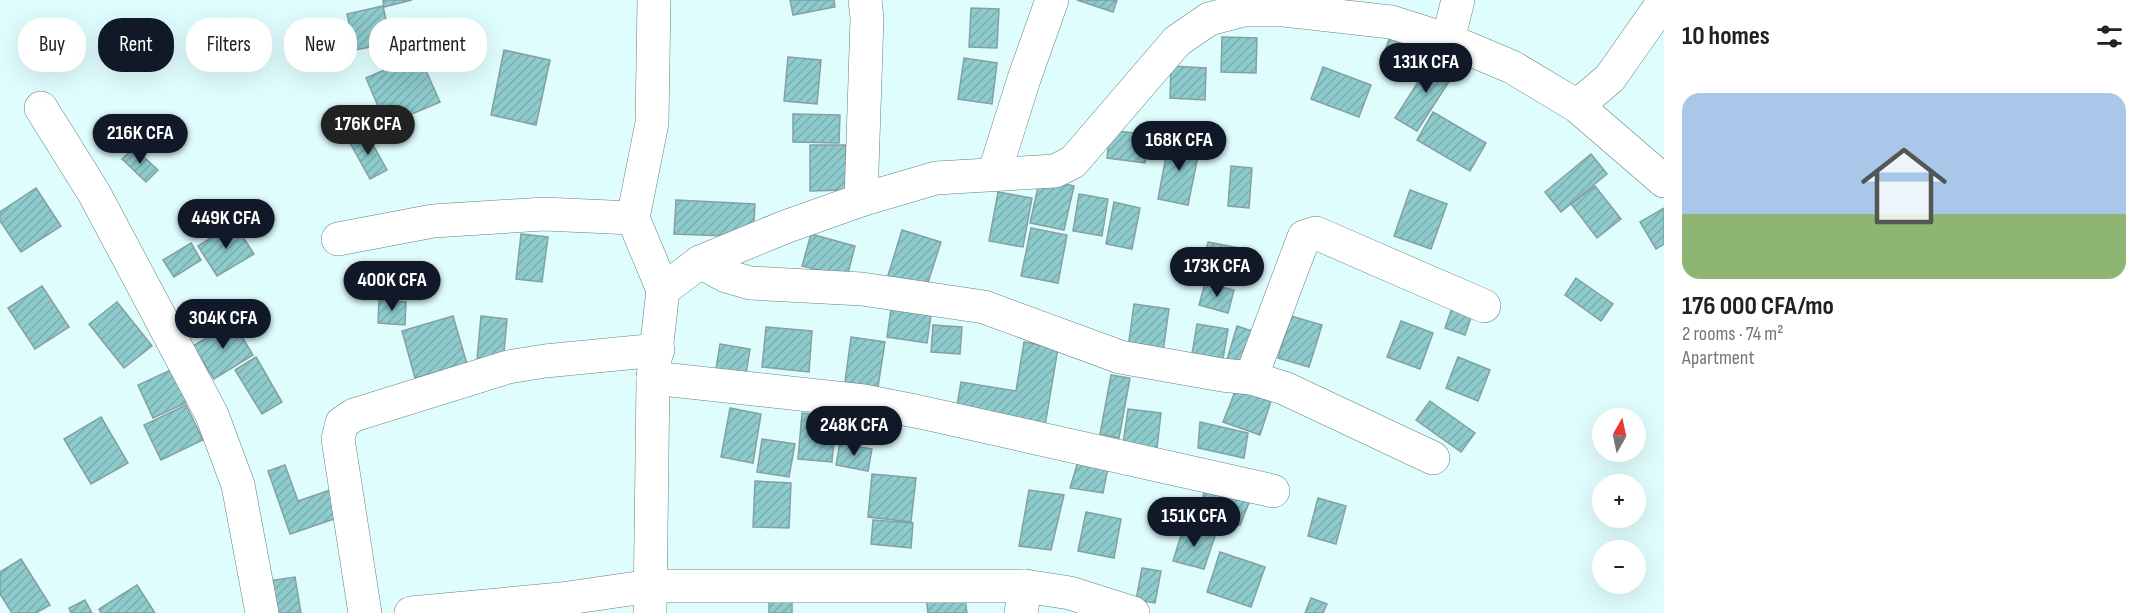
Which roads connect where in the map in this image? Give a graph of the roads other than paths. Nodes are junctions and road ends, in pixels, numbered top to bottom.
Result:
1 (654, 0) edge
2 (865, 0) edge
3 (1052, 0) edge
4 (1458, 0) edge
5 (1664, 1) edge
6 (1245, 5) edge
7 (1345, 8) edge
8 (1448, 40) junction
9 (1576, 106) junction
10 (41, 108) dead end
11 (994, 174) junction
12 (1664, 182) edge
13 (861, 200) junction
14 (633, 218) junction
15 (338, 239) dead end
16 (700, 262) junction
17 (663, 290) junction
18 (1484, 306) dead end
19 (656, 364) junction
20 (1251, 378) junction
21 (1433, 458) dead end
22 (1273, 490) dead end
23 (650, 600) edge
24 (1023, 600) edge
25 (262, 613) edge
26 (365, 613) edge
27 (411, 613) edge
28 (1133, 613) edge

1 - 14 street
2 - 13 street
3 - 11 street
4 - 8 street
5 - 9 street
6 - 7 street
6 - 11 street
7 - 8 street
8 - 9 street
9 - 12 street
10 - 25 street
11 - 13 street
13 - 16 street
14 - 15 street
14 - 17 street
16 - 17 street
16 - 20 street
17 - 19 street
18 - 20 street
19 - 22 street
19 - 23 street
19 - 26 street
20 - 21 street
23 - 24 street
23 - 27 street
24 - 28 street

